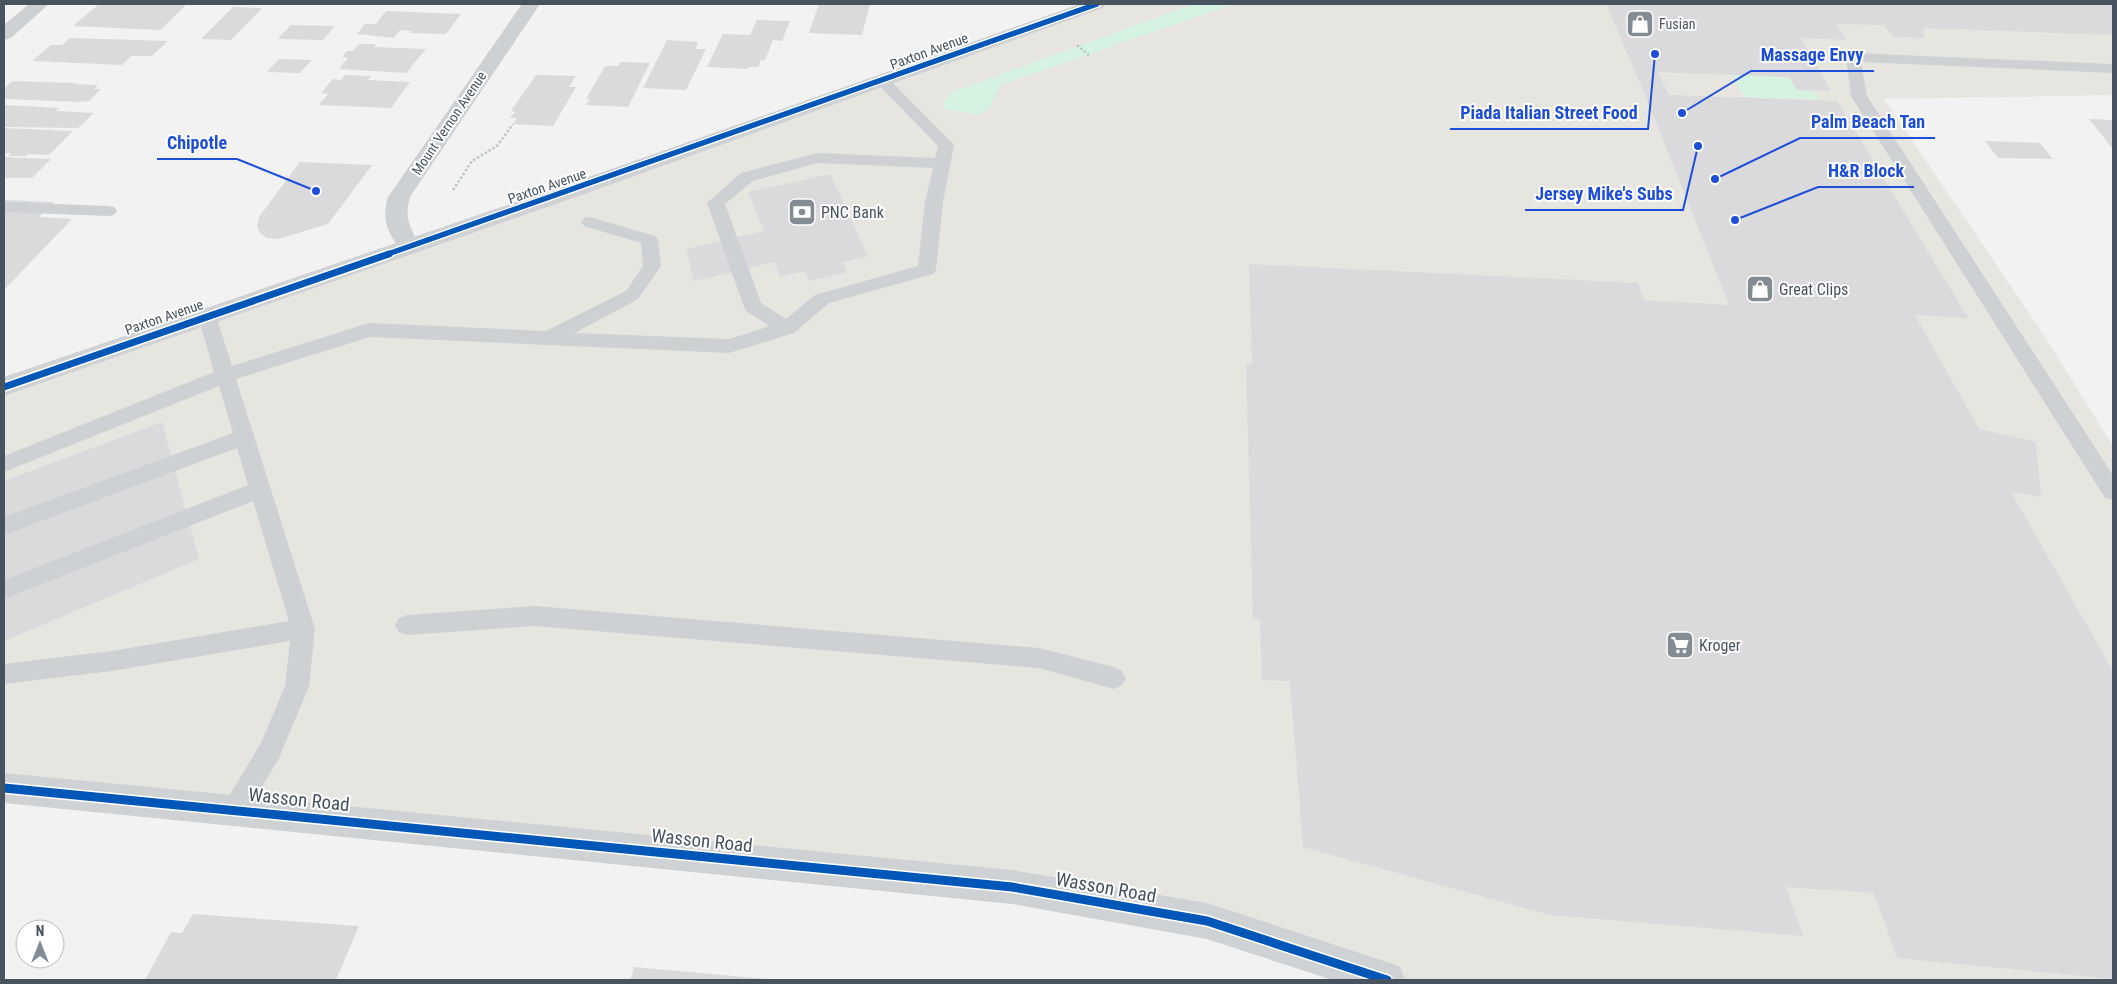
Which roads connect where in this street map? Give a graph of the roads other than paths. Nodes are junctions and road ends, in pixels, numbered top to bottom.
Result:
1 (40, 4) edge
2 (532, 4) edge
3 (1098, 4) edge
4 (4, 34) edge
5 (2113, 68) edge
6 (883, 81) junction
7 (942, 163) junction
8 (4, 207) edge
9 (108, 211) dead end
10 (590, 222) dead end
11 (410, 248) junction
12 (207, 316) junction
13 (787, 328) junction
14 (549, 338) junction
15 (226, 375) junction
16 (4, 387) edge
17 (245, 436) junction
18 (4, 464) edge
19 (260, 489) junction
20 (2113, 492) edge
21 (4, 526) edge
22 (4, 590) edge
23 (407, 625) dead end
24 (303, 629) junction
25 (4, 674) edge
26 (1114, 678) dead end
27 (4, 788) edge
28 (234, 809) junction
29 (1387, 980) edge

1 - 4 street
2 - 11 street, Mount Vernon Avenue
3 - 6 street, Paxton Avenue
5 - 20 lane
6 - 7 lane
6 - 11 street, Paxton Avenue
7 - 13 lane
7 - 13 lane
8 - 9 lane
10 - 14 lane
11 - 12 street, Paxton Avenue
12 - 15 lane
12 - 16 street, Paxton Avenue
13 - 14 lane
14 - 15 lane
15 - 17 lane
15 - 18 lane
17 - 19 lane
17 - 21 lane
19 - 22 lane
19 - 24 lane
23 - 26 lane
24 - 25 lane
24 - 28 lane
27 - 28 street, Wasson Road
28 - 29 street, Wasson Road

